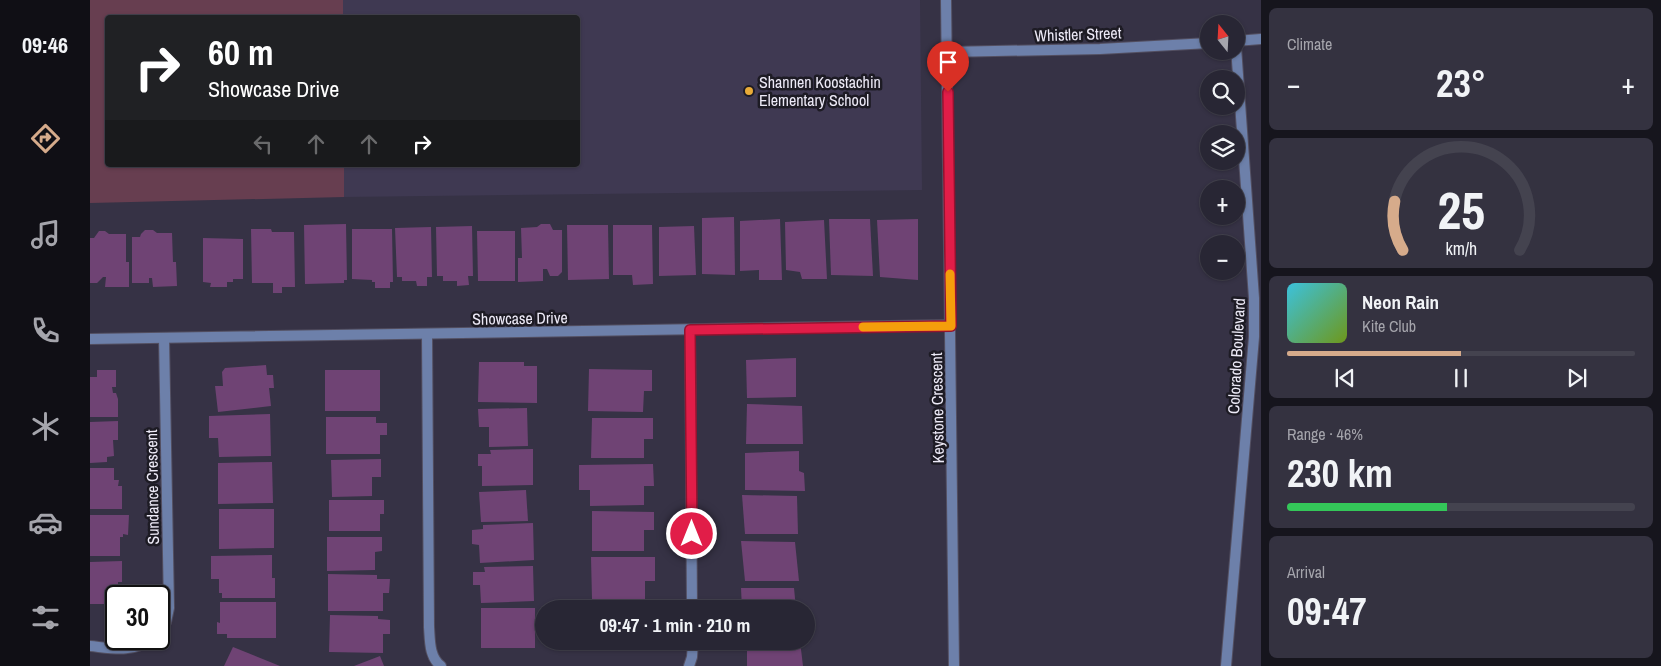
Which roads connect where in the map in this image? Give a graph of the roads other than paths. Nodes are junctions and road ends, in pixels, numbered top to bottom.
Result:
1 (946, 0) edge
2 (1261, 39) edge
3 (1245, 40) edge
4 (1200, 43) edge
5 (947, 52) junction
6 (1237, 60) edge
7 (951, 326) junction
8 (690, 330) junction
9 (427, 334) junction
10 (164, 338) junction
11 (90, 339) edge
12 (169, 585) edge
13 (692, 600) edge
14 (90, 646) edge
15 (105, 647) edge
16 (692, 650) edge
17 (441, 666) edge
18 (689, 666) edge
19 (954, 666) edge
20 (1226, 666) edge

1 - 5 street, Keystone Crescent
2 - 3 street
4 - 5 street, Whistler Street
5 - 7 street, Keystone Crescent
6 - 20 street, Colorado Boulevard
7 - 8 street, Showcase Drive
7 - 19 street, Keystone Crescent
8 - 9 street, Showcase Drive
8 - 13 street
9 - 10 street, Showcase Drive
9 - 17 street
10 - 11 street, Showcase Drive
10 - 12 street, Sundance Crescent
14 - 15 street
16 - 18 street

